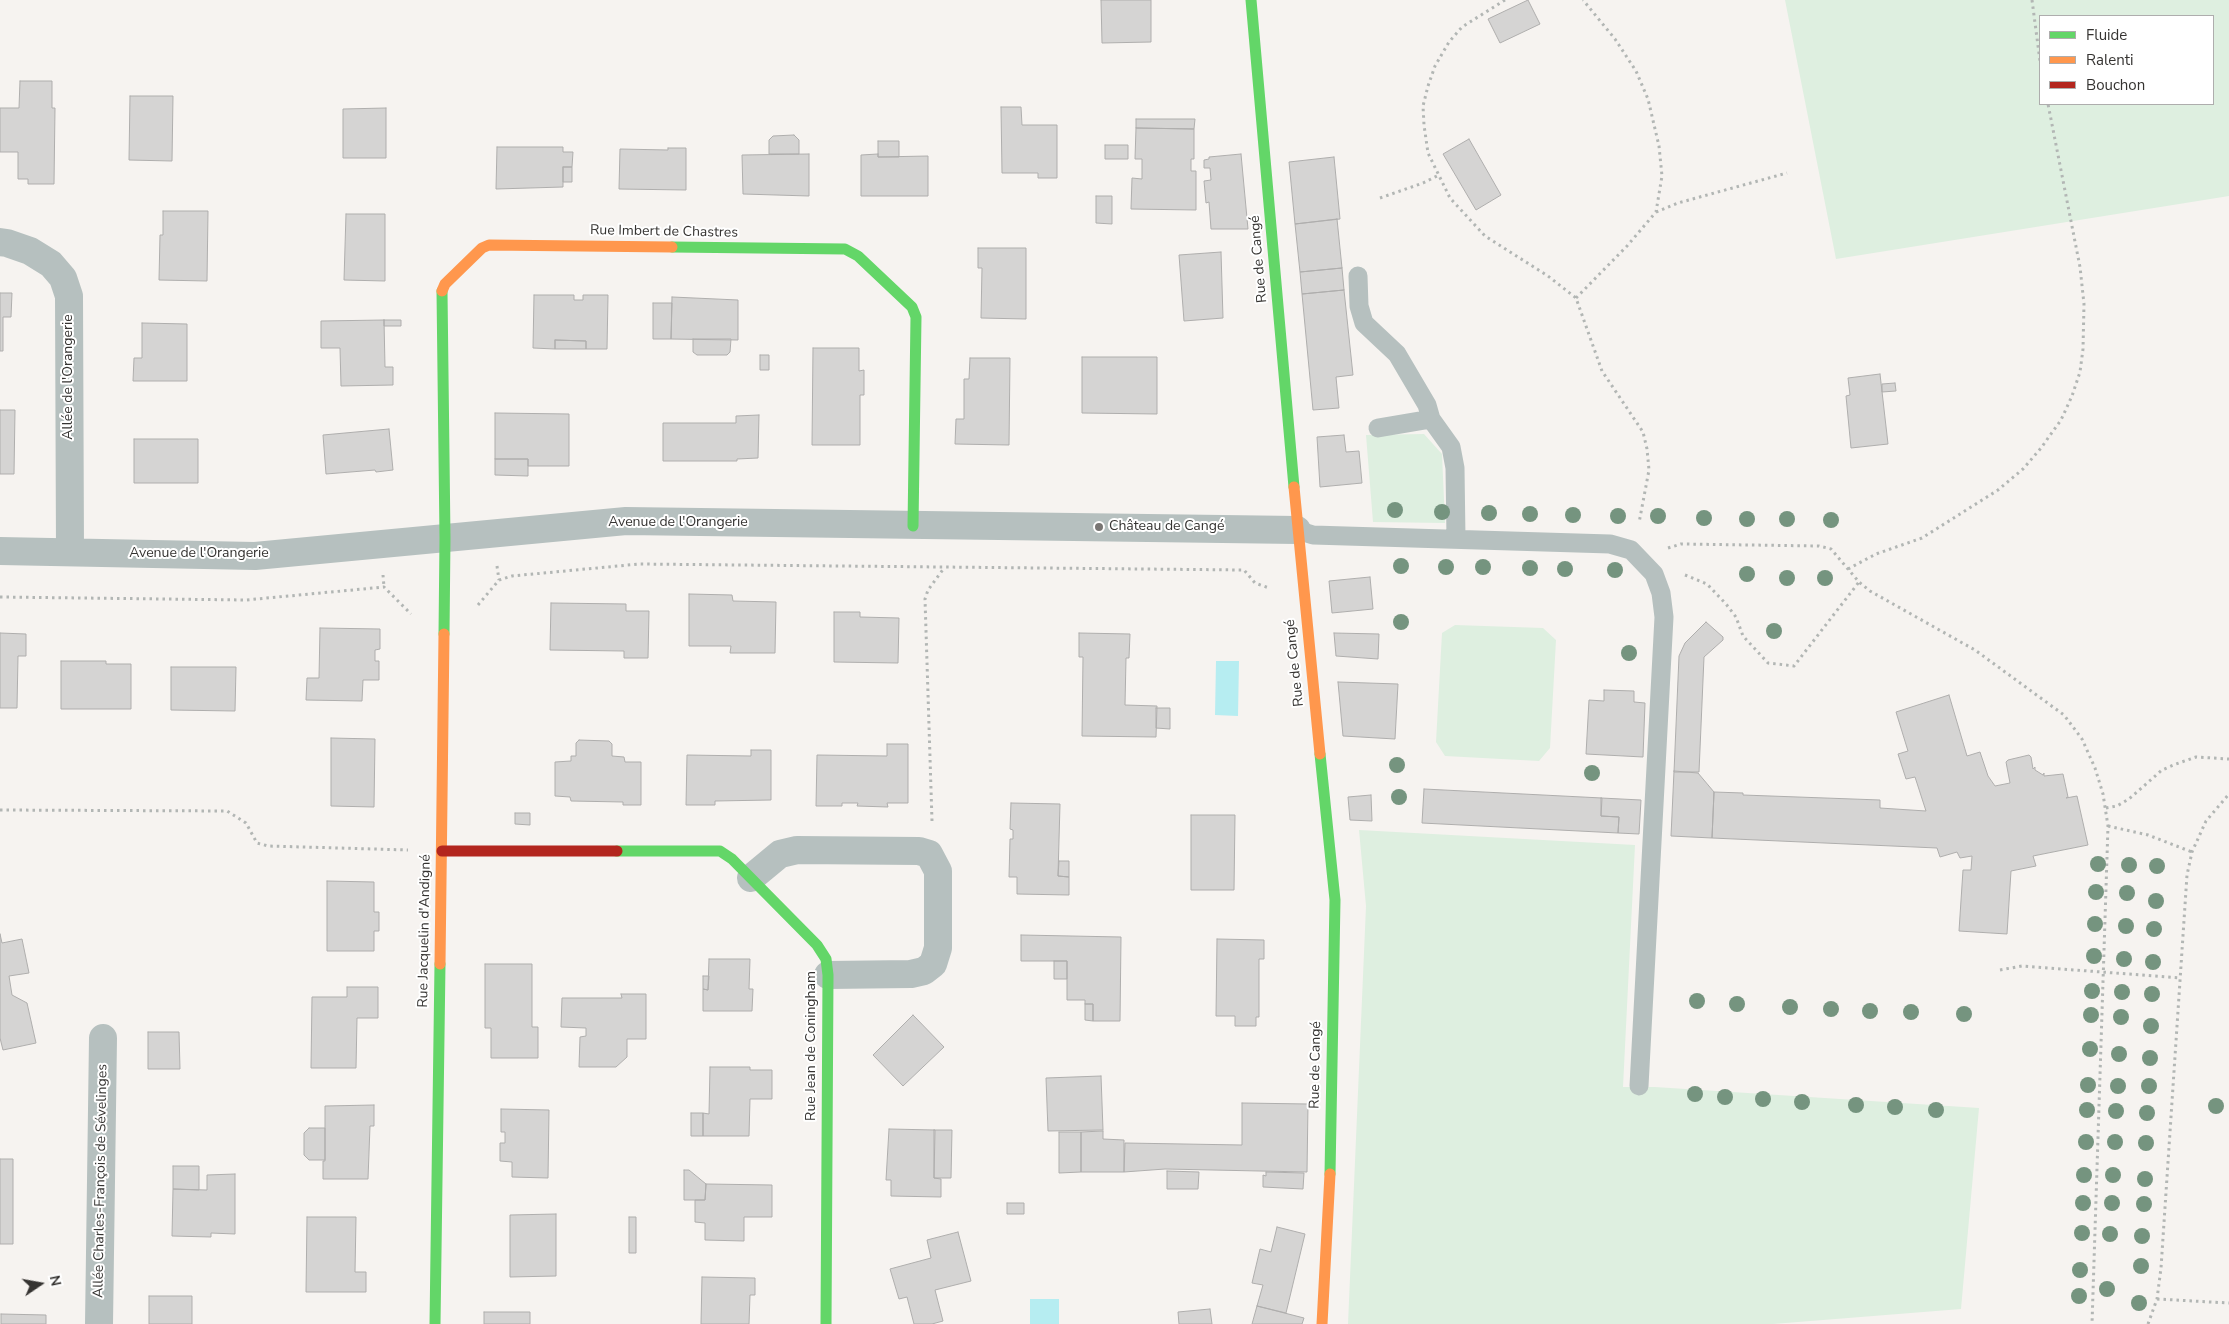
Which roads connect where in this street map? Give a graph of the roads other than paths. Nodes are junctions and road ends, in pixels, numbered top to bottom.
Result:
1 (1251, 0) edge
2 (0, 242) edge
3 (1358, 276) dead end
4 (1431, 420) junction
5 (1378, 428) dead end
6 (913, 526) junction
7 (1297, 530) junction
8 (445, 538) junction
9 (1456, 538) junction
10 (0, 551) edge
11 (70, 552) junction
12 (442, 851) junction
13 (752, 878) junction
14 (828, 975) junction
15 (103, 1038) dead end
16 (1639, 1086) dead end
17 (99, 1324) edge
18 (435, 1324) edge
19 (826, 1324) edge
20 (1322, 1324) edge

1 - 7 street, Rue de Cangé
2 - 11 street, Allée de l'Orangerie
3 - 4 lane
4 - 5 lane
4 - 9 lane
6 - 7 street, Avenue de l'Orangerie
6 - 8 street, Avenue de l'Orangerie
6 - 8 street, Rue Imbert de Chastres
7 - 9 lane
7 - 20 street, Rue de Cangé
8 - 11 street, Avenue de l'Orangerie
8 - 12 street, Rue Jacquelin d'Andigné
9 - 16 lane
10 - 11 street, Avenue de l'Orangerie
12 - 13 street, Rue Jean de Coningham
12 - 18 street, Rue Jacquelin d'Andigné
13 - 14 street, Rue Jean de Coningham
13 - 14 street
14 - 19 street, Rue Jean de Coningham
15 - 17 street, Allée Charles-François de Sévelinges

